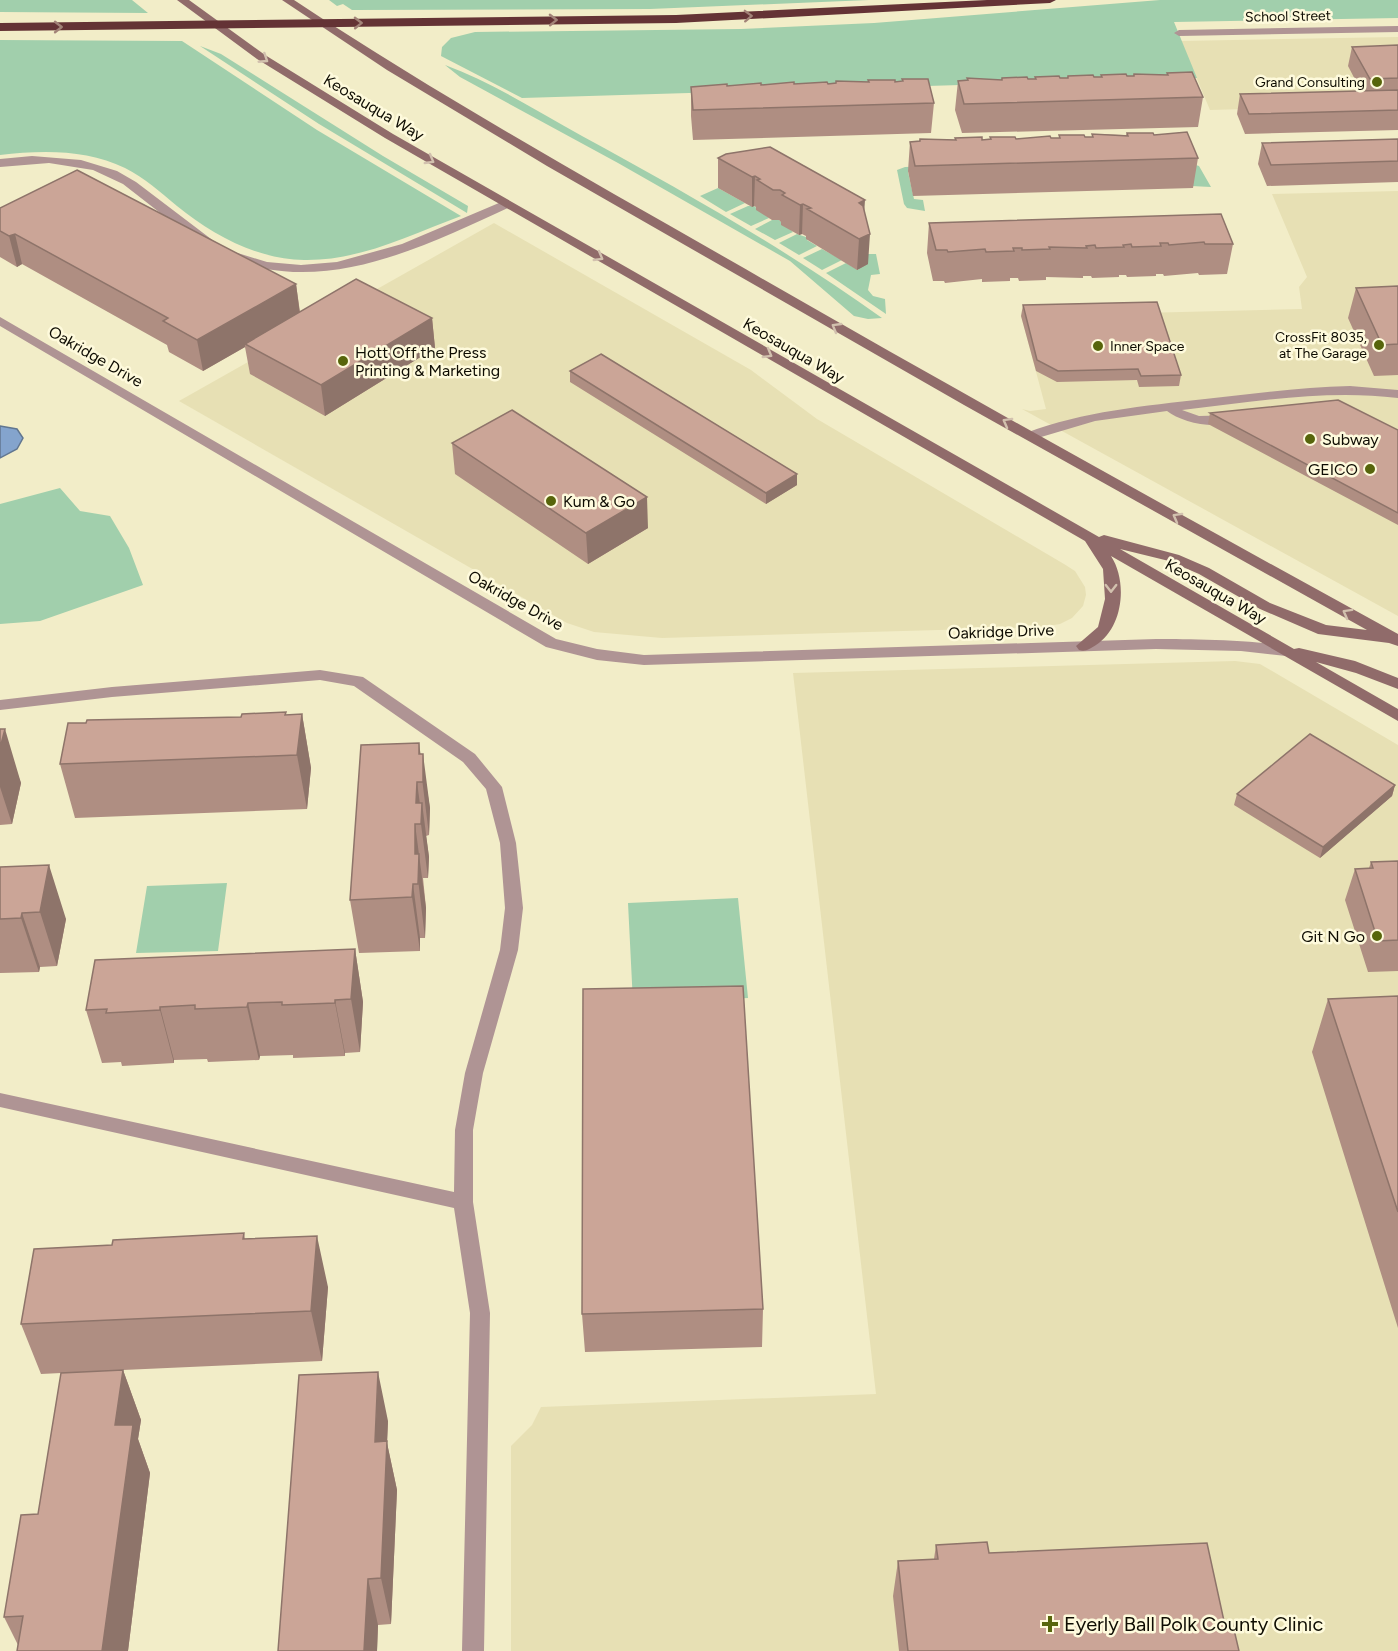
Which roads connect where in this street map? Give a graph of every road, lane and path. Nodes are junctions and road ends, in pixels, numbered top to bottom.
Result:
1 (182, 0) edge
2 (287, 0) edge
3 (1050, 0) edge
4 (322, 24) junction
5 (215, 26) junction
6 (0, 27) edge
7 (1398, 29) edge
8 (1179, 33) dead end
9 (0, 163) edge
10 (506, 204) junction
11 (0, 321) edge
12 (1358, 390) junction
13 (1398, 394) edge
14 (1347, 405) edge
15 (1170, 407) junction
16 (1242, 417) edge
17 (1031, 436) junction
18 (1088, 536) junction
19 (1396, 639) edge
20 (1084, 646) junction
21 (1286, 651) junction
22 (1398, 684) edge
23 (0, 705) edge
24 (1398, 717) edge
25 (0, 1100) edge
26 (463, 1202) junction
27 (472, 1651) edge

1 - 5 main road, Keosauqua Way
2 - 4 main road
4 -> 3 highway
4 - 5 highway
17 -> 4 main road
6 -> 5 highway
5 -> 10 main road, Keosauqua Way
7 - 8 street, School Street
9 - 10 street
10 -> 18 main road, Keosauqua Way
11 - 20 street, Oakridge Drive
12 - 13 street
12 - 14 street
12 - 15 street
15 - 16 street
15 - 17 street
19 -> 17 main road
18 - 19 main road
18 -> 20 main road
18 - 21 main road, Keosauqua Way
20 - 21 street, Oakridge Drive
21 - 22 main road
21 - 24 main road, Keosauqua Way
23 - 26 street
25 - 26 street
26 - 27 street

